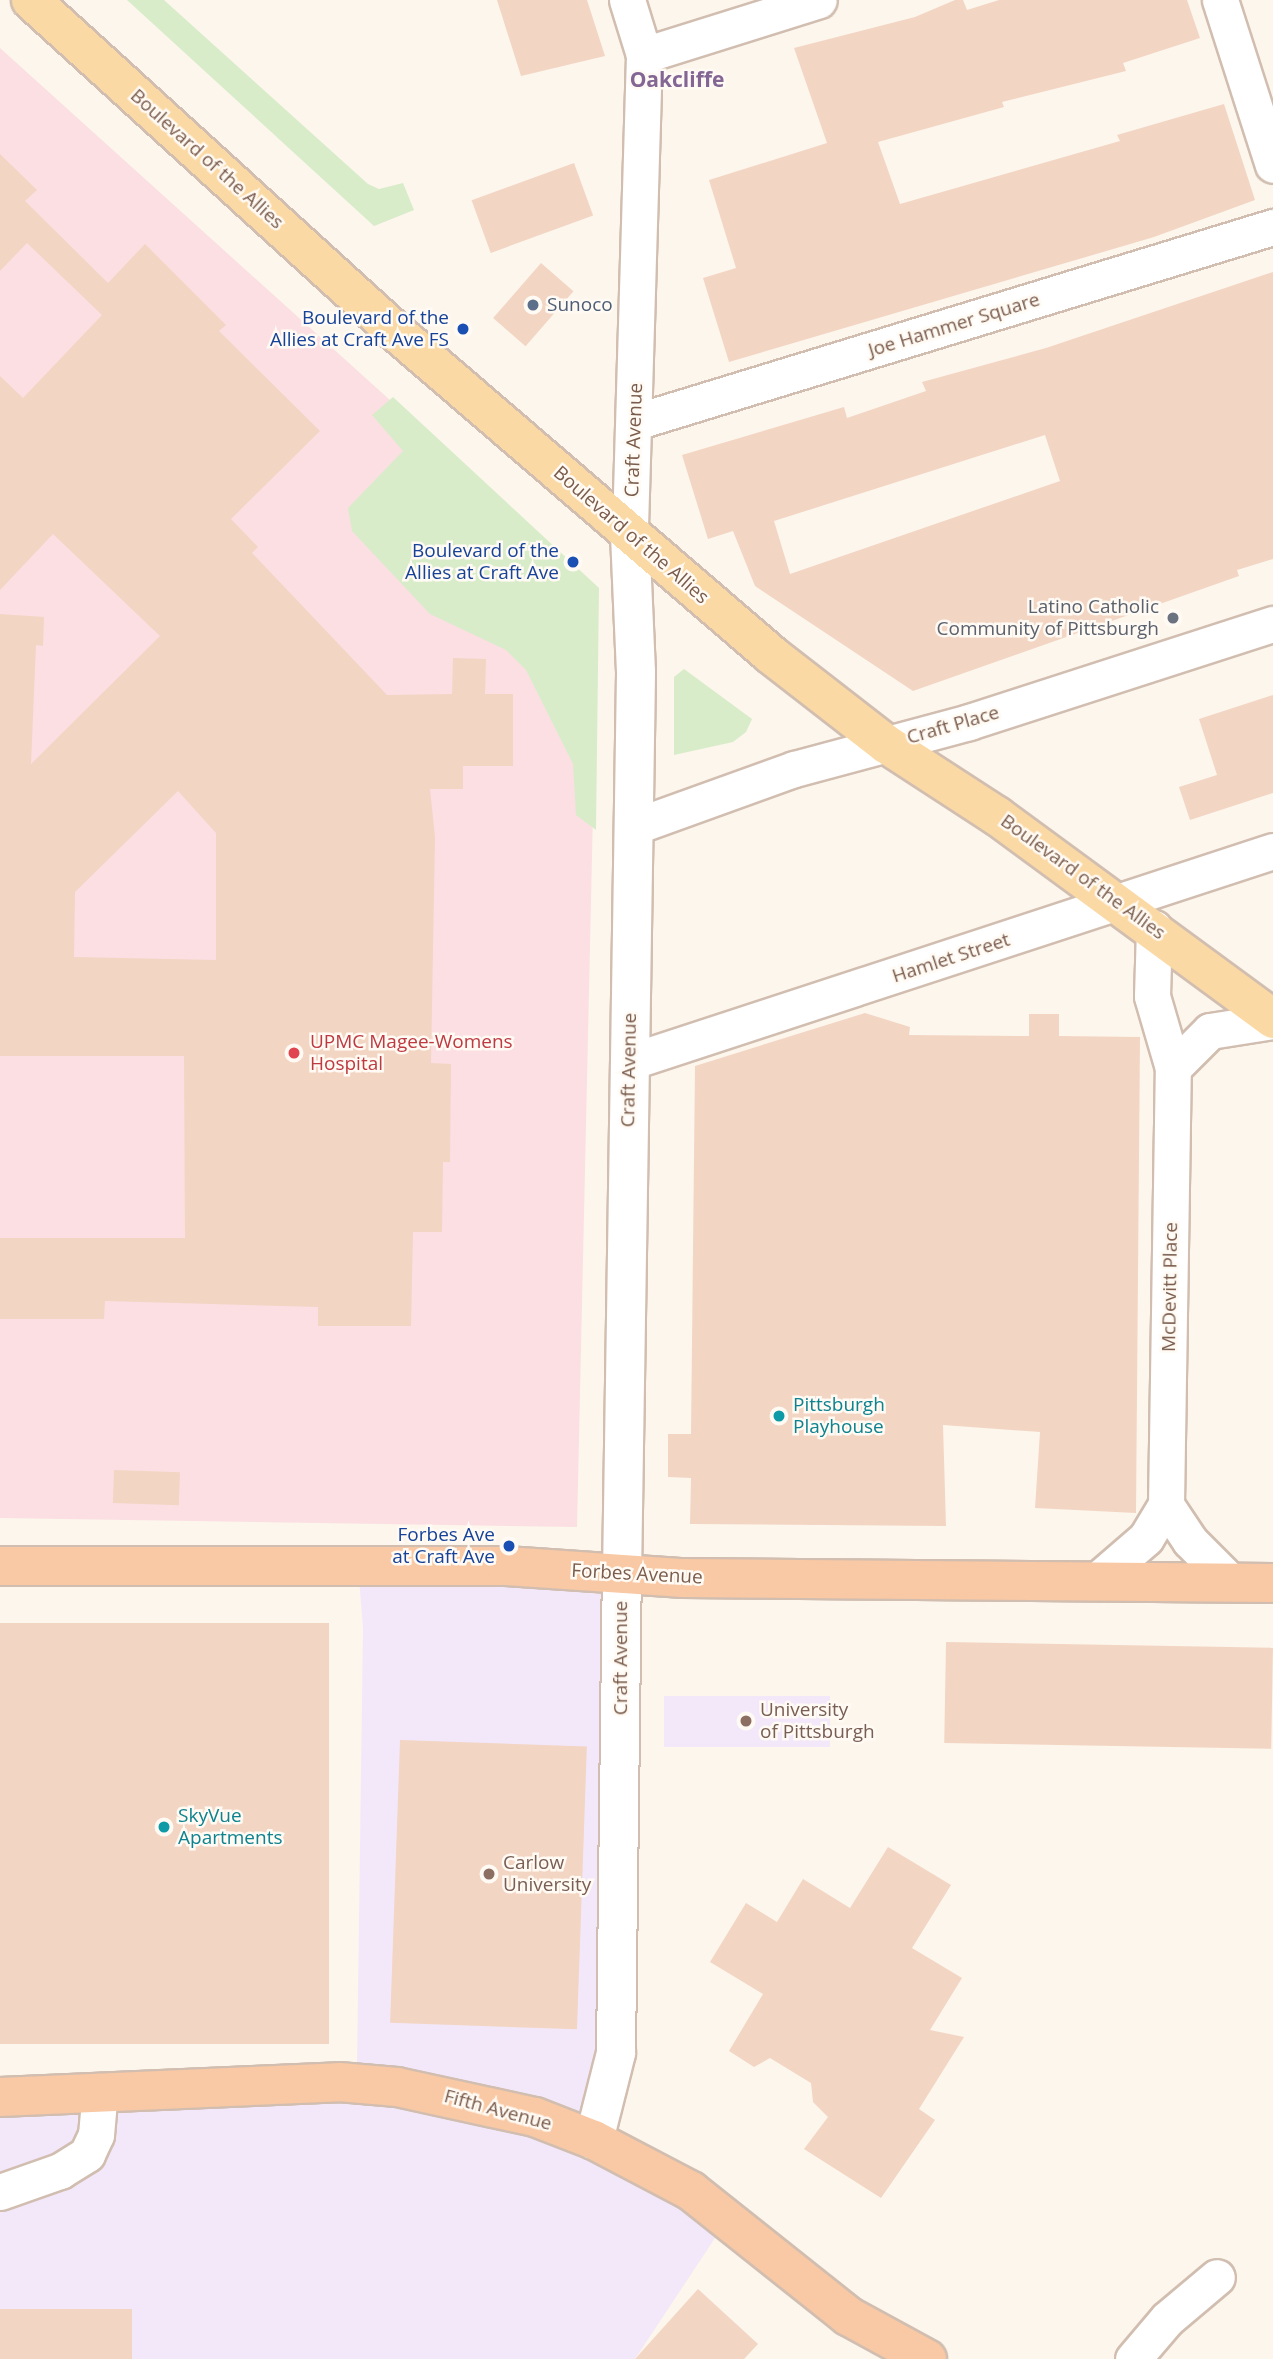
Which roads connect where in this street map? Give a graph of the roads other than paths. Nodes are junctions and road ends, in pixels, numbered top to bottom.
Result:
1 (31, 0) edge
2 (626, 0) edge
3 (819, 0) edge
4 (1220, 0) edge
5 (644, 55) junction
6 (1273, 165) edge
7 (1273, 228) edge
8 (635, 422) junction
9 (630, 535) junction
10 (1273, 624) edge
11 (886, 744) junction
12 (632, 827) junction
13 (1273, 851) edge
14 (1121, 904) junction
15 (1154, 928) junction
16 (1273, 1020) edge
17 (629, 1062) junction
18 (1173, 1068) junction
19 (1166, 1506) junction
20 (0, 1566) edge
21 (622, 1575) junction
22 (1094, 1582) junction
23 (1231, 1582) junction
24 (1273, 1584) edge
25 (99, 2096) junction
26 (0, 2097) edge
27 (594, 2140) junction
28 (0, 2192) edge
29 (1217, 2277) dead end
30 (848, 2316) junction
31 (889, 2359) edge
32 (927, 2359) edge
33 (1133, 2359) edge

1 - 9 main road, Boulevard of the Allies
2 - 5 street, Craft Avenue
3 - 5 street
4 - 6 street
5 - 8 street, Craft Avenue
7 - 8 street, Joe Hammer Square
8 - 9 street, Craft Avenue
9 - 11 main road, Boulevard of the Allies
9 - 12 main road, Craft Avenue
10 - 11 street, Craft Place
11 - 12 street, Craft Place
11 - 14 main road, Boulevard of the Allies
12 - 17 main road, Craft Avenue
13 - 14 street, Hamlet Street
14 - 15 main road, Boulevard of the Allies
14 - 17 street, Hamlet Street
15 - 16 main road, Boulevard of the Allies
15 - 18 street, McDevitt Place
16 - 18 street
17 - 21 main road, Craft Avenue
18 - 19 street, McDevitt Place
19 - 22 street
19 - 23 street
20 - 21 highway, Forbes Avenue
21 - 22 highway, Forbes Avenue
21 - 27 main road, Craft Avenue
22 - 23 highway, Forbes Avenue
23 - 24 highway, Forbes Avenue
25 - 26 highway, Fifth Avenue
25 - 27 highway, Fifth Avenue
25 - 28 street
27 - 30 highway, Fifth Avenue
29 - 33 street
30 - 31 highway
30 - 32 highway, Fifth Avenue

